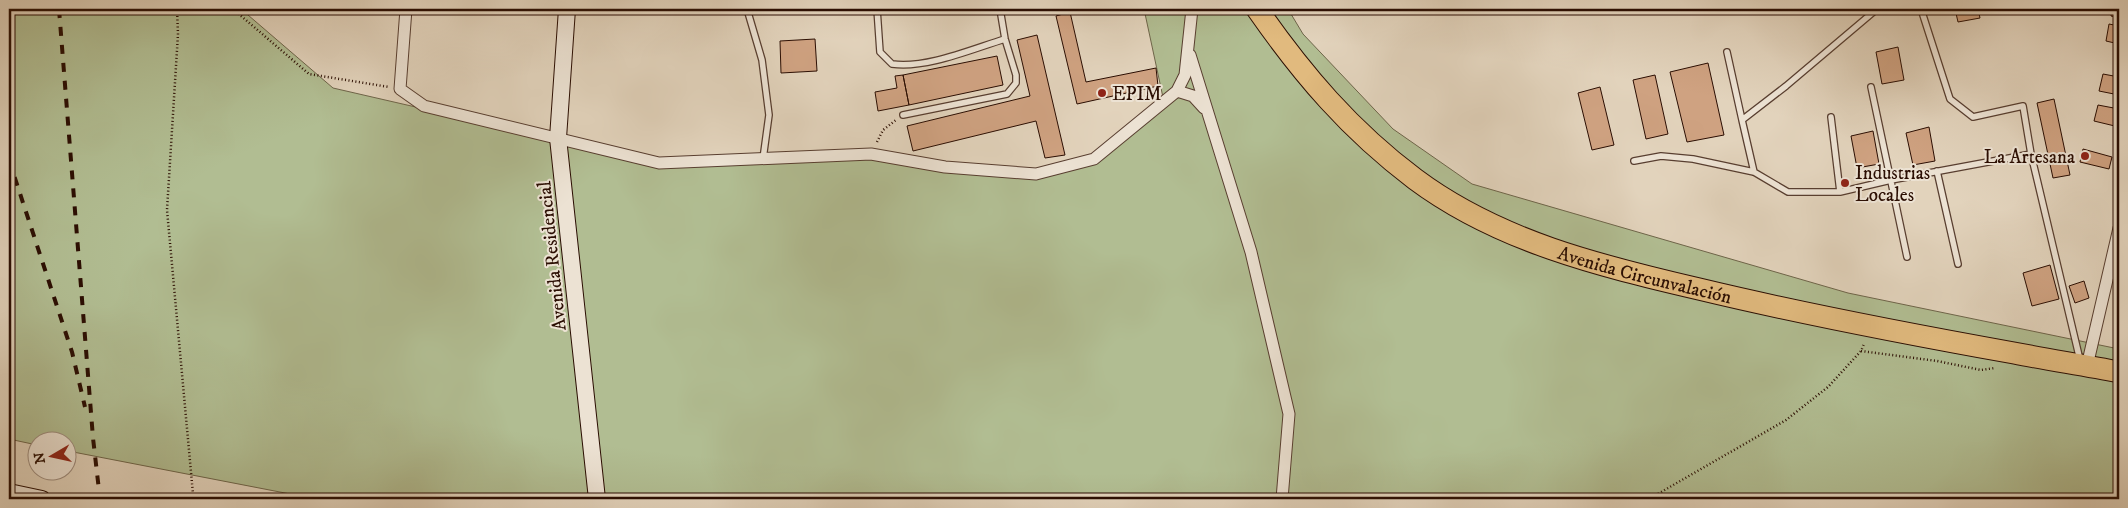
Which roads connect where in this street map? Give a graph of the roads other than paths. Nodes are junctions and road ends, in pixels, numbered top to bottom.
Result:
1 (406, 9) edge
2 (568, 9) edge
3 (747, 9) edge
4 (877, 9) edge
5 (1000, 9) edge
6 (1192, 9) edge
7 (1257, 9) edge
8 (1877, 9) edge
9 (1921, 9) edge
10 (1005, 39) junction
11 (1727, 52) dead end
12 (1189, 54) junction
13 (1871, 87) dead end
14 (1177, 91) junction
15 (1207, 112) junction
16 (903, 115) road end
17 (1831, 117) dead end
18 (1742, 120) junction
19 (558, 138) junction
20 (2031, 154) junction
21 (763, 159) junction
22 (1634, 161) dead end
23 (1937, 171) junction
24 (1754, 172) junction
25 (1890, 180) junction
26 (1840, 192) junction
27 (2119, 228) edge
28 (1907, 256) dead end
29 (1958, 264) dead end
30 (2084, 365) junction
31 (2119, 372) edge
32 (9, 492) edge
33 (42, 499) edge
34 (597, 499) edge
35 (1282, 499) edge

1 - 19 street
2 - 19 main road, Avenida Residencial
3 - 21 lane
4 - 10 lane
5 - 10 lane
6 - 12 street
7 - 30 highway, Avenida Circunvalación
8 - 18 lane
9 - 20 lane
10 - 16 lane
11 - 18 lane
12 - 14 street
12 - 15 street
13 - 25 lane
14 - 15 street
14 - 21 street
15 - 35 street
17 - 26 lane
18 - 24 lane
19 - 21 street
19 - 34 main road, Avenida Residencial
20 - 23 lane
20 - 30 lane
22 - 24 lane
23 - 25 lane
23 - 29 lane
24 - 26 lane
25 - 26 lane
25 - 28 lane
27 - 30 street
30 - 31 highway, Avenida Circunvalación
32 - 33 main road

